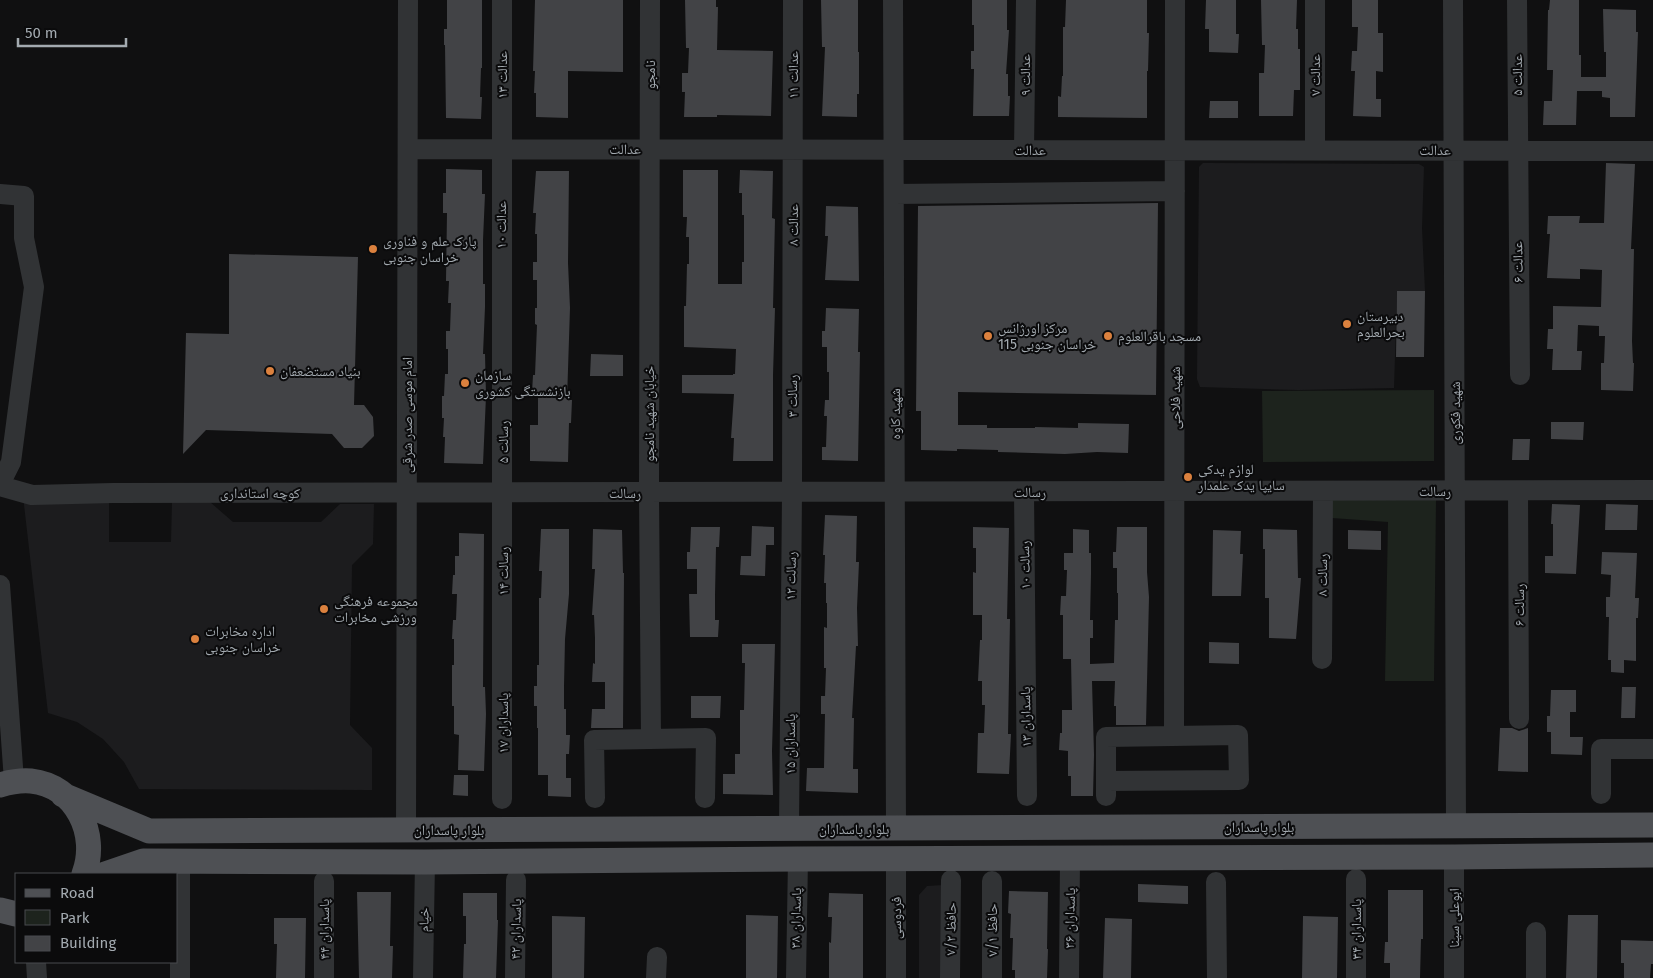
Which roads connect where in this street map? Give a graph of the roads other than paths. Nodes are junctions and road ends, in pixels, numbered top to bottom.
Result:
1 (408, 0) edge
2 (502, 0) edge
3 (650, 0) edge
4 (793, 0) edge
5 (893, 0) edge
6 (1026, 0) edge
7 (1175, 0) edge
8 (1315, 0) edge
9 (1453, 0) edge
10 (1517, 0) edge
11 (408, 149) junction
12 (501, 149) junction
13 (649, 149) junction
14 (793, 149) junction
15 (894, 150) junction
16 (1024, 150) junction
17 (1175, 150) junction
18 (1315, 150) junction
19 (1454, 150) junction
20 (1517, 150) junction
21 (1653, 151) edge
22 (1175, 191) junction
23 (0, 194) edge
24 (894, 194) junction
25 (792, 300) joint
26 (502, 301) joint
27 (1520, 374) dead end
28 (0, 480) edge
29 (1653, 490) edge
30 (1323, 491) junction
31 (1455, 491) junction
32 (1518, 491) junction
33 (792, 492) junction
34 (895, 492) junction
35 (1024, 492) junction
36 (1175, 492) junction
37 (407, 493) junction
38 (503, 493) junction
39 (649, 493) junction
40 (0, 585) edge
41 (1026, 638) joint
42 (503, 648) joint
43 (791, 659) joint
44 (1322, 659) dead end
45 (1519, 718) dead end
46 (1174, 736) junction
47 (651, 739) junction
48 (1653, 749) edge
49 (7, 783) edge
50 (1600, 794) dead end
51 (63, 795) junction
52 (1027, 796) dead end
53 (502, 798) dead end
54 (595, 798) dead end
55 (705, 798) dead end
56 (1653, 825) edge
57 (1456, 826) junction
58 (896, 828) junction
59 (790, 829) junction
60 (406, 830) junction
61 (1653, 855) edge
62 (1454, 857) junction
63 (1070, 858) junction
64 (798, 859) junction
65 (896, 859) junction
66 (180, 862) junction
67 (426, 862) junction
68 (84, 873) edge
69 (108, 873) edge
70 (1356, 879) dead end
71 (516, 880) dead end
72 (951, 880) dead end
73 (324, 881) dead end
74 (992, 881) dead end
75 (1216, 882) dead end
76 (0, 910) edge
77 (15, 914) edge
78 (1536, 932) dead end
79 (657, 957) dead end
80 (36, 963) edge
81 (37, 978) edge
82 (180, 978) edge
83 (324, 978) edge
84 (423, 978) edge
85 (515, 978) edge
86 (656, 978) edge
87 (796, 978) edge
88 (896, 978) edge
89 (950, 978) edge
90 (992, 978) edge
91 (1069, 978) edge
92 (1216, 978) edge
93 (1356, 978) edge
94 (1454, 978) edge
95 (1536, 978) edge

1 - 11 street, امام موسی صدر شرقی
2 - 12 street, عدالت ۱۳
3 - 13 street, نامجو
4 - 14 street, عدالت ۱۱
5 - 15 street, شهید کاوه
6 - 16 street, عدالت ۹
7 - 17 street, شهید فلاحی
8 - 18 street, عدالت ۷
9 - 19 street, شهید فکوری
10 - 20 street, عدالت ۵
11 - 12 street, عدالت
11 - 37 street, امام موسی صدر شرقی
12 - 13 street, عدالت
12 - 26 street, عدالت ۱۰
13 - 14 street, عدالت
13 - 39 street, خیابان شهید نامجو
14 - 15 street, عدالت
14 - 25 street, عدالت ۸
15 - 16 street, عدالت
15 - 24 street, شهید کاوه
16 - 17 street, عدالت
17 - 18 street, عدالت
17 - 22 street, شهید فلاحی
18 - 19 street, عدالت
19 - 20 street, عدالت
19 - 31 street, شهید فکوری
20 - 21 street, عدالت
20 - 27 street, عدالت ۶
22 - 24 street
22 - 36 street, شهید فلاحی
23 - 28 street
24 - 34 street, شهید کاوه
25 - 33 street, رسالت ۳
26 - 38 street, رسالت ۵
28 - 37 street, کوچه استانداری
29 - 32 street, رسالت
30 - 31 street, رسالت
30 - 36 street, رسالت
30 - 44 street, رسالت ۸
31 - 32 street, رسالت
31 - 57 street, شهید فکوری
32 - 45 street, رسالت ۶
33 - 34 street, رسالت
33 - 39 street, رسالت
33 - 43 street, رسالت ۱۲
34 - 35 street, رسالت
34 - 58 street, شهید کاوه
35 - 36 street, رسالت
35 - 41 street, رسالت ۱۰
36 - 46 street, شهید فلاحی
37 - 38 street, رسالت
37 - 60 street, امام موسی صدر شرقی
38 - 39 street, رسالت
38 - 42 street, رسالت ۱۴
39 - 47 street, خیابان شهید نامجو
40 - 49 street
41 - 52 street, پاسداران ۱۳
42 - 53 street, پاسداران ۱۷
43 - 59 street, پاسداران ۱۵
46 - 46 street
47 - 54 street
47 - 55 street
48 - 50 street
49 - 51 main road, بلوار پاسداران
51 - 60 main road, بلوار پاسداران
51 - 68 main road
56 - 57 main road, بلوار پاسداران
57 - 58 main road, بلوار پاسداران
58 - 59 main road, بلوار پاسداران
59 - 60 main road, بلوار پاسداران
61 - 62 main road
62 - 63 main road
62 - 94 street, ابوعلی سینا
63 - 65 main road
63 - 91 street, پاسداران ۳۶
64 - 65 main road
64 - 67 main road
64 - 87 street, پاسداران ۳۸
65 - 88 street, فردوسی
66 - 67 main road
66 - 69 main road
66 - 82 street
67 - 84 street, خیام
70 - 93 street, پاسداران ۳۴
71 - 85 street, پاسداران ۴۲
72 - 89 street, حافظ ۷/۲
73 - 83 street, پاسداران ۴۴
74 - 90 street, حافظ ۷/۱
75 - 92 street
76 - 77 main road
78 - 95 street
79 - 86 street
80 - 81 street

